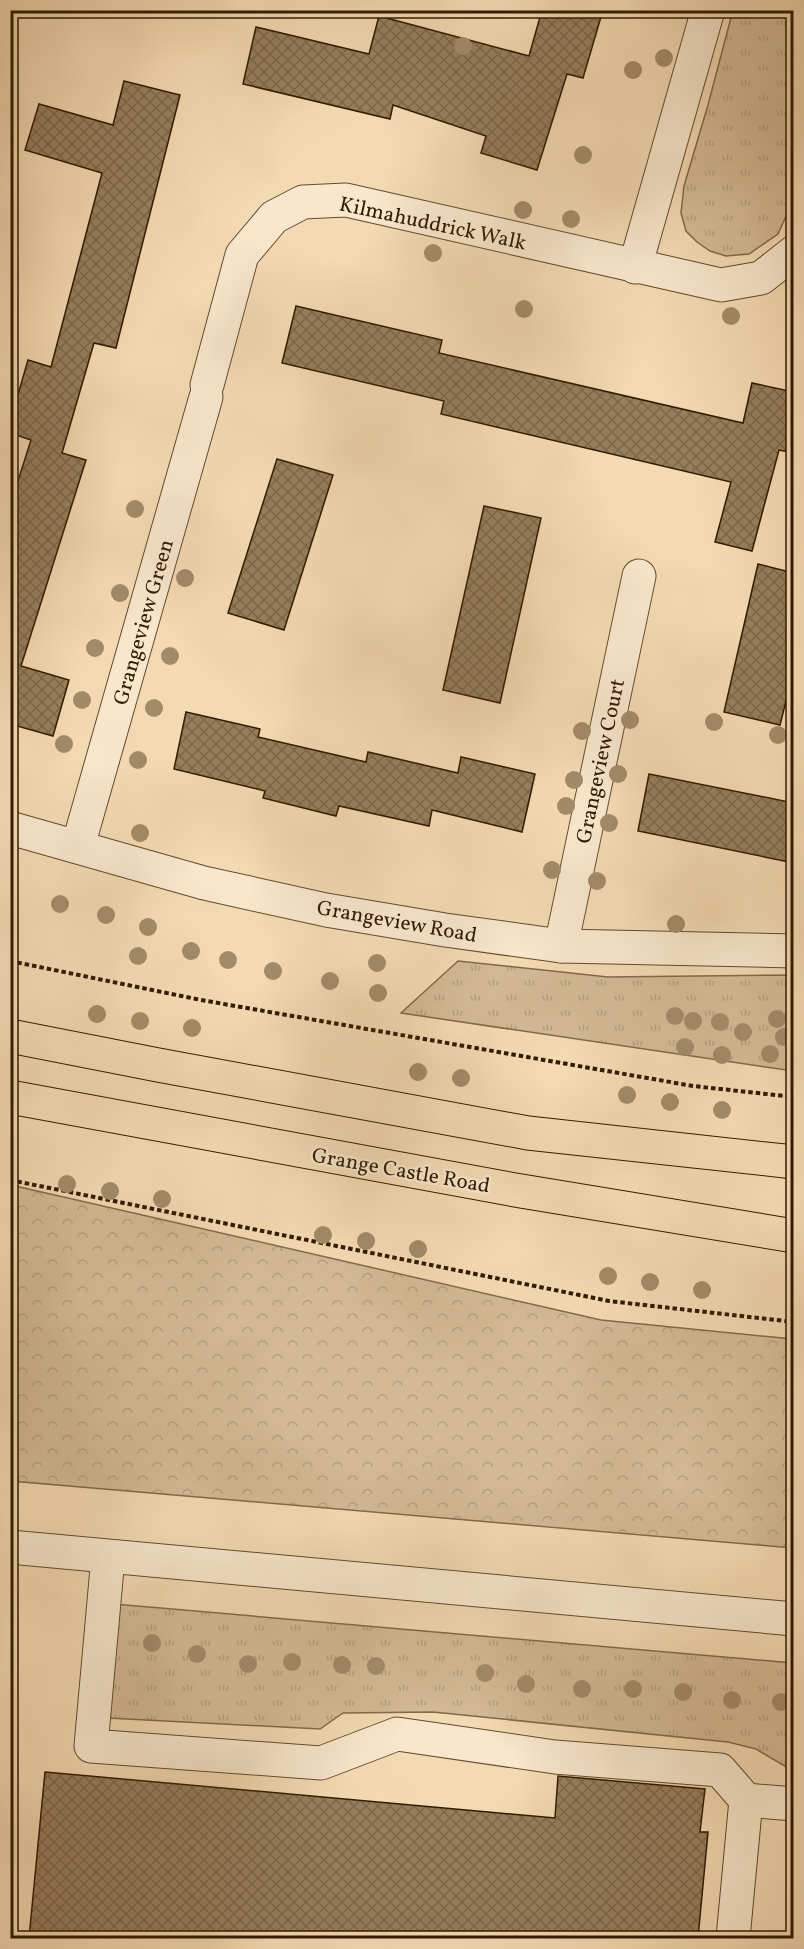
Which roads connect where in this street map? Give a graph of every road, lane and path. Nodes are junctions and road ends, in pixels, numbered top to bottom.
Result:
1 (708, 10) edge
2 (794, 252) edge
3 (635, 267) junction
4 (207, 391) joint
5 (639, 576) dead end
6 (10, 828) edge
7 (78, 846) junction
8 (561, 946) junction
9 (794, 951) edge
10 (10, 961) edge
11 (10, 1036) edge
12 (10, 1097) edge
13 (794, 1097) edge
14 (794, 1162) edge
15 (10, 1180) edge
16 (794, 1236) edge
17 (794, 1322) edge
18 (10, 1547) edge
19 (108, 1557) junction
20 (794, 1619) edge
21 (746, 1800) junction
22 (794, 1804) edge
23 (733, 1938) edge

1 - 3 street
2 - 3 street, Kilmahuddrick Walk
3 - 4 street, Kilmahuddrick Walk
4 - 7 street, Grangeview Green
5 - 8 street, Grangeview Court
6 - 7 street, Grangeview Road
7 - 8 street, Grangeview Road
8 - 9 street, Grangeview Road
10 - 13 path
11 - 14 main road
12 - 16 main road, Grange Castle Road
15 - 17 path
18 - 19 street
19 - 20 street
19 - 21 street
21 - 22 street
21 - 23 street

